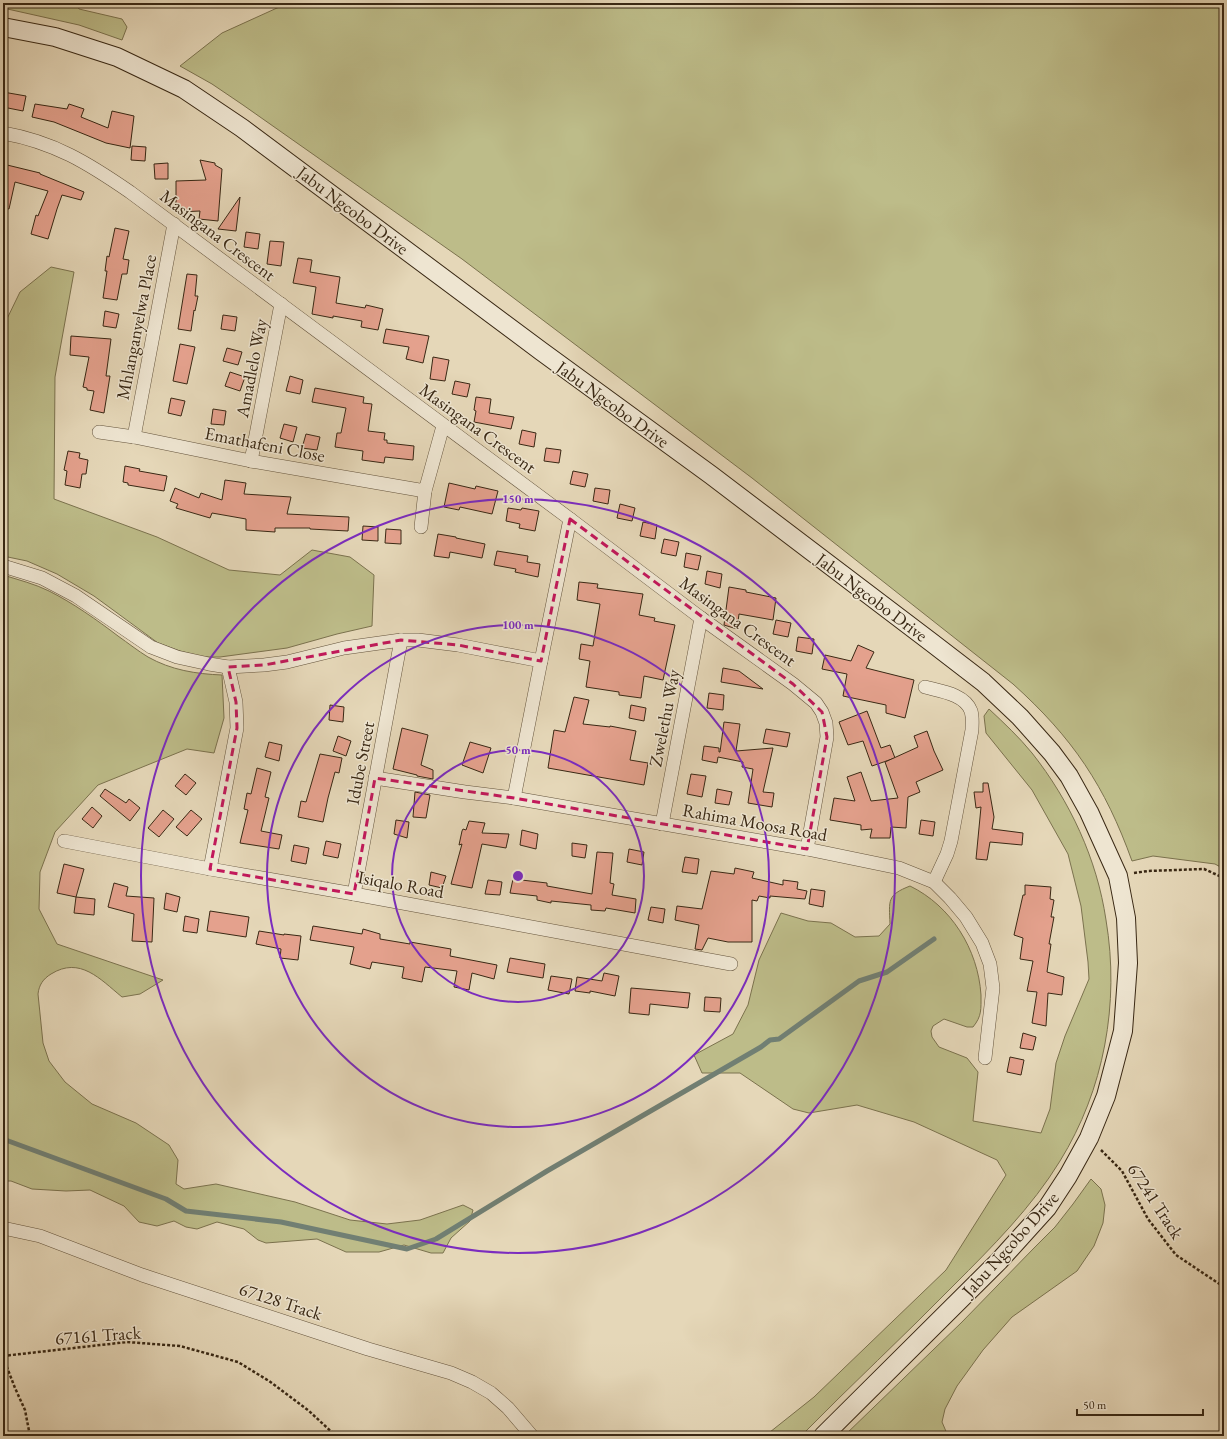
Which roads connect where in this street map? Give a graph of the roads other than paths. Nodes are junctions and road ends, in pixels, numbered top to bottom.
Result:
1 (3, 27) edge
2 (3, 133) edge
3 (174, 224) junction
4 (281, 304) junction
5 (444, 426) junction
6 (99, 432) dead end
7 (134, 437) junction
8 (251, 461) junction
9 (425, 491) junction
10 (570, 519) junction
11 (420, 527) dead end
12 (3, 566) edge
13 (701, 618) junction
14 (401, 640) junction
15 (541, 661) junction
16 (228, 667) junction
17 (925, 687) dead end
18 (375, 778) junction
19 (514, 798) junction
20 (662, 824) junction
21 (64, 840) dead end
22 (807, 849) junction
23 (210, 869) junction
24 (934, 882) junction
25 (354, 894) junction
26 (731, 964) dead end
27 (985, 1058) dead end
28 (3, 1228) edge
29 (532, 1436) edge
30 (823, 1436) edge

1 - 30 main road, Jabu Ngcobo Drive
2 - 3 street, Masingana Crescent
3 - 4 street, Masingana Crescent
3 - 7 street, Mhlanganyelwa Place
4 - 5 street, Masingana Crescent
4 - 8 street, Amadlelo Way
5 - 9 street
5 - 10 street, Masingana Crescent
6 - 7 street, Emathafeni Close
7 - 8 street, Emathafeni Close
8 - 9 street, Emathafeni Close
9 - 11 street
10 - 13 street, Masingana Crescent
10 - 15 street
12 - 16 street
13 - 20 street, Zwelethu Way
13 - 22 street, Masingana Crescent
14 - 15 street
14 - 16 street
14 - 18 street, Idube Street
15 - 19 street
16 - 23 street
17 - 24 street
18 - 19 street, Rahima Moosa Road
18 - 25 street, Idube Street
19 - 20 street, Rahima Moosa Road
20 - 22 street, Rahima Moosa Road
21 - 23 street, Isiqalo Road
22 - 24 street, Rahima Moosa Road
23 - 25 street, Isiqalo Road
24 - 27 street, Rahima Moosa Road
25 - 26 street, Isiqalo Road
28 - 29 street, 67128 Track

